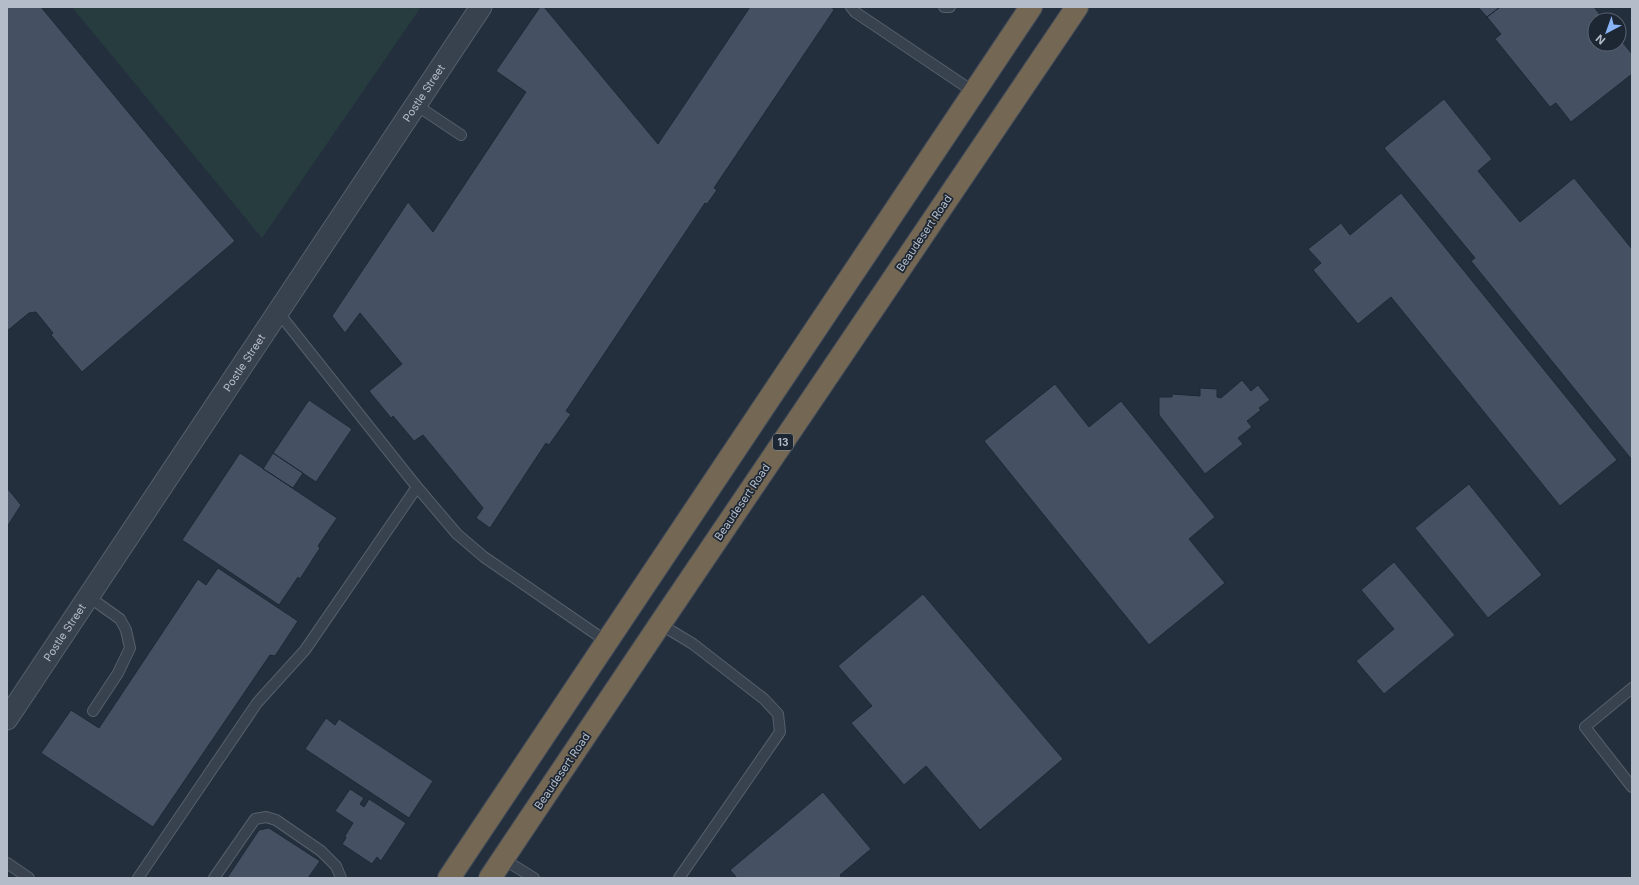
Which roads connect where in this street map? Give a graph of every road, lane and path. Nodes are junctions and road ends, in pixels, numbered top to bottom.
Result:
1 (481, 7) edge
2 (851, 7) edge
3 (944, 7) edge
4 (950, 7) edge
5 (1031, 7) edge
6 (1077, 7) edge
7 (974, 92) junction
8 (416, 105) junction
9 (461, 135) dead end
10 (278, 312) junction
11 (417, 487) junction
12 (89, 596) junction
13 (660, 624) junction
14 (606, 642) junction
15 (1632, 688) edge
16 (93, 711) dead end
17 (7, 719) edge
18 (1632, 787) edge
19 (502, 859) junction
20 (7, 863) edge
21 (30, 878) edge
22 (138, 878) edge
23 (214, 878) edge
24 (341, 878) edge
25 (449, 878) edge
26 (490, 878) edge
27 (534, 878) edge
28 (679, 878) edge

1 - 8 street, Postle Street
2 - 7 lane
3 - 4 lane
5 - 7 highway
6 - 13 highway, Beaudesert Road / 13
7 - 14 highway
8 - 9 lane
8 - 10 street, Postle Street
10 - 11 lane
10 - 12 street, Postle Street
11 - 14 lane
11 - 22 lane
12 - 16 lane
12 - 17 street, Postle Street
13 - 19 highway, Beaudesert Road / 13
13 - 28 lane
14 - 25 highway
15 - 18 lane
19 - 26 highway, Beaudesert Road / 13
19 - 27 lane
20 - 21 lane
23 - 24 lane

